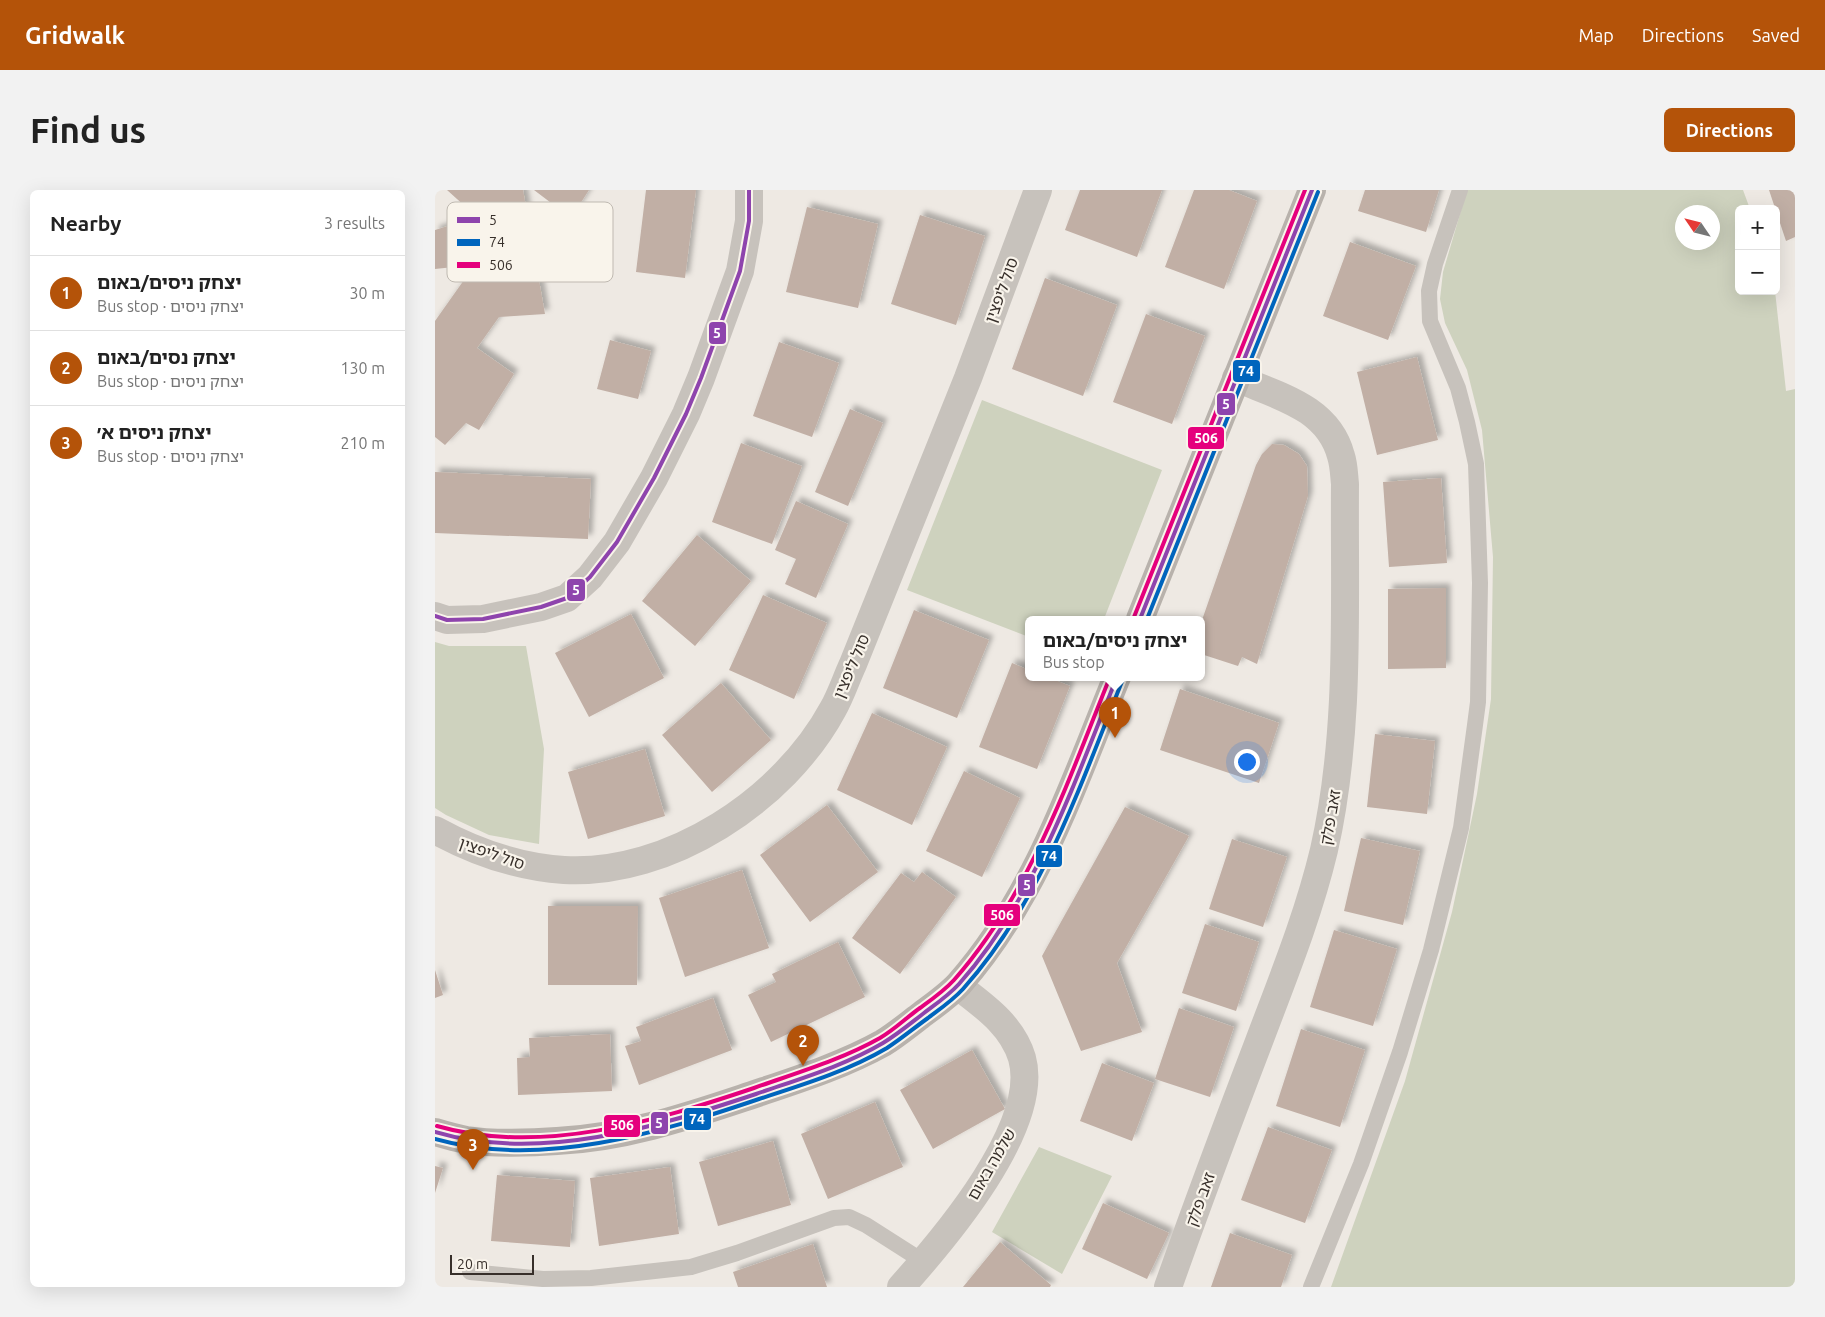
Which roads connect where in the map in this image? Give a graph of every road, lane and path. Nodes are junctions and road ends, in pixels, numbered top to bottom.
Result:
1 (749, 190) edge
2 (1038, 190) edge
3 (1312, 190) edge
4 (1460, 190) edge
5 (1236, 378) junction
6 (435, 616) edge
7 (1141, 616) edge
8 (1115, 681) edge
9 (435, 830) edge
10 (957, 986) junction
11 (435, 1132) edge
12 (924, 1262) junction
13 (470, 1272) dead end
14 (901, 1287) edge
15 (1168, 1287) edge
16 (1311, 1287) edge

1 - 6 street
2 - 9 street, סול ליפצין
3 - 5 street
4 - 16 lane
5 - 7 street
5 - 15 street, זאב פלק
8 - 10 street
10 - 11 street
10 - 12 street, שלמה באום
12 - 13 lane
12 - 14 street, שלמה באום

